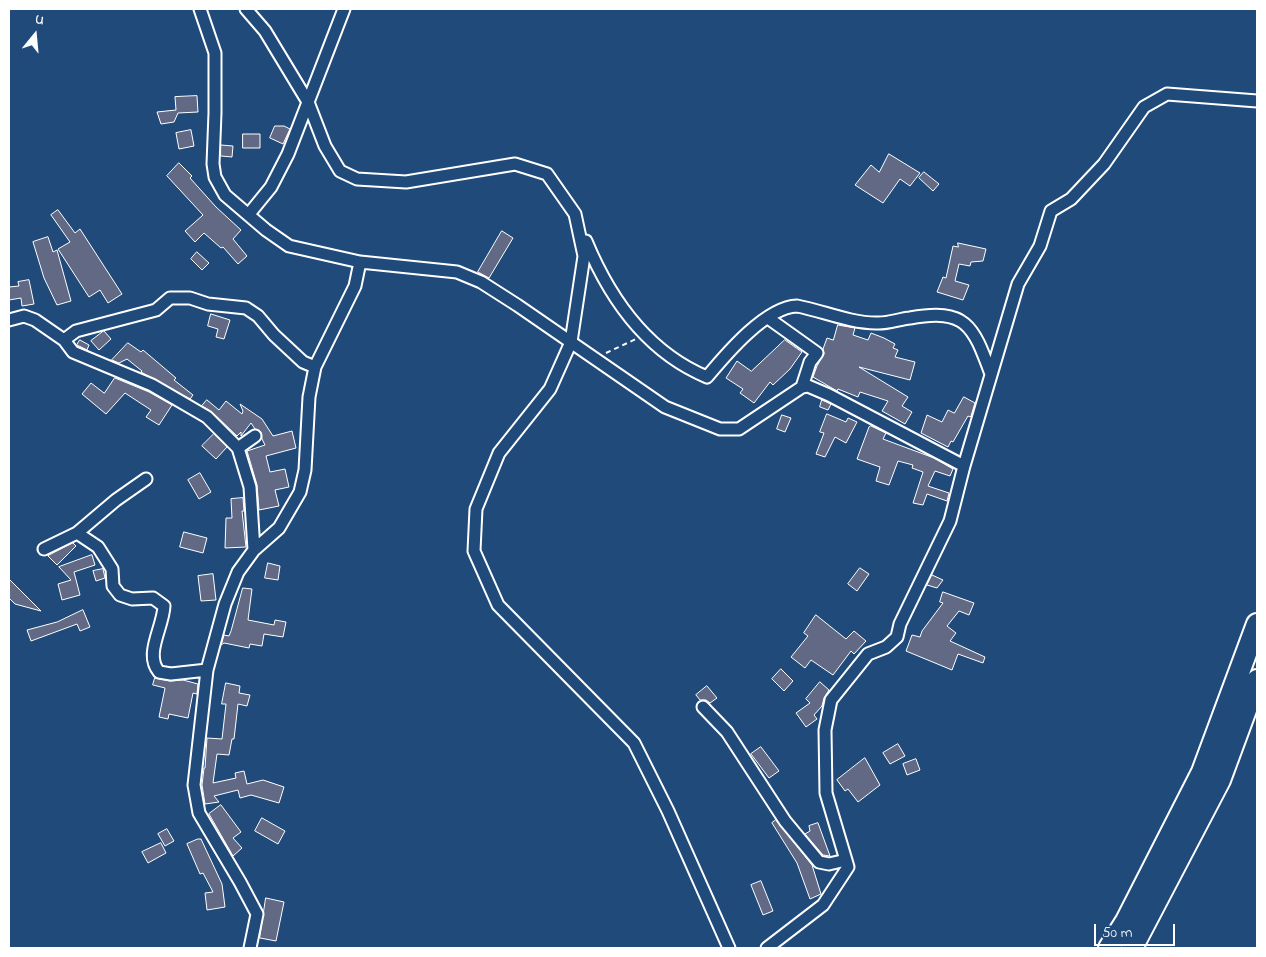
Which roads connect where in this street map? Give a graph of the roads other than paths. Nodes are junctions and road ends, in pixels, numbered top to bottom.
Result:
1 (200, 9) edge
2 (246, 9) edge
3 (344, 9) edge
4 (308, 102) junction
5 (1257, 102) edge
6 (249, 214) junction
7 (575, 214) junction
8 (360, 262) junction
9 (768, 318) junction
10 (9, 320) edge
11 (64, 340) junction
12 (571, 342) junction
13 (315, 367) junction
14 (991, 374) junction
15 (802, 387) junction
16 (255, 436) dead end
17 (238, 448) junction
18 (964, 466) junction
19 (146, 479) dead end
20 (78, 533) junction
21 (44, 549) dead end
22 (254, 550) junction
23 (1257, 624) edge
24 (207, 670) junction
25 (1257, 680) edge
26 (703, 707) dead end
27 (846, 860) junction
28 (250, 948) edge
29 (729, 948) edge
30 (767, 948) edge
31 (1109, 948) edge
32 (1132, 948) edge

1 - 6 street
2 - 4 street
3 - 4 street
4 - 6 street
4 - 7 street
5 - 14 street
6 - 8 street
7 - 9 street
7 - 12 street
8 - 12 street
8 - 13 street
9 - 14 street
9 - 15 street
10 - 11 street
11 - 13 street
11 - 17 street
12 - 15 street
12 - 29 street
13 - 22 street
14 - 18 street
15 - 18 street
16 - 17 street
17 - 22 street
18 - 27 street
19 - 20 street
20 - 21 street
20 - 24 street
22 - 24 street
23 - 31 highway
24 - 28 street
25 - 32 highway
26 - 27 street
27 - 30 street

